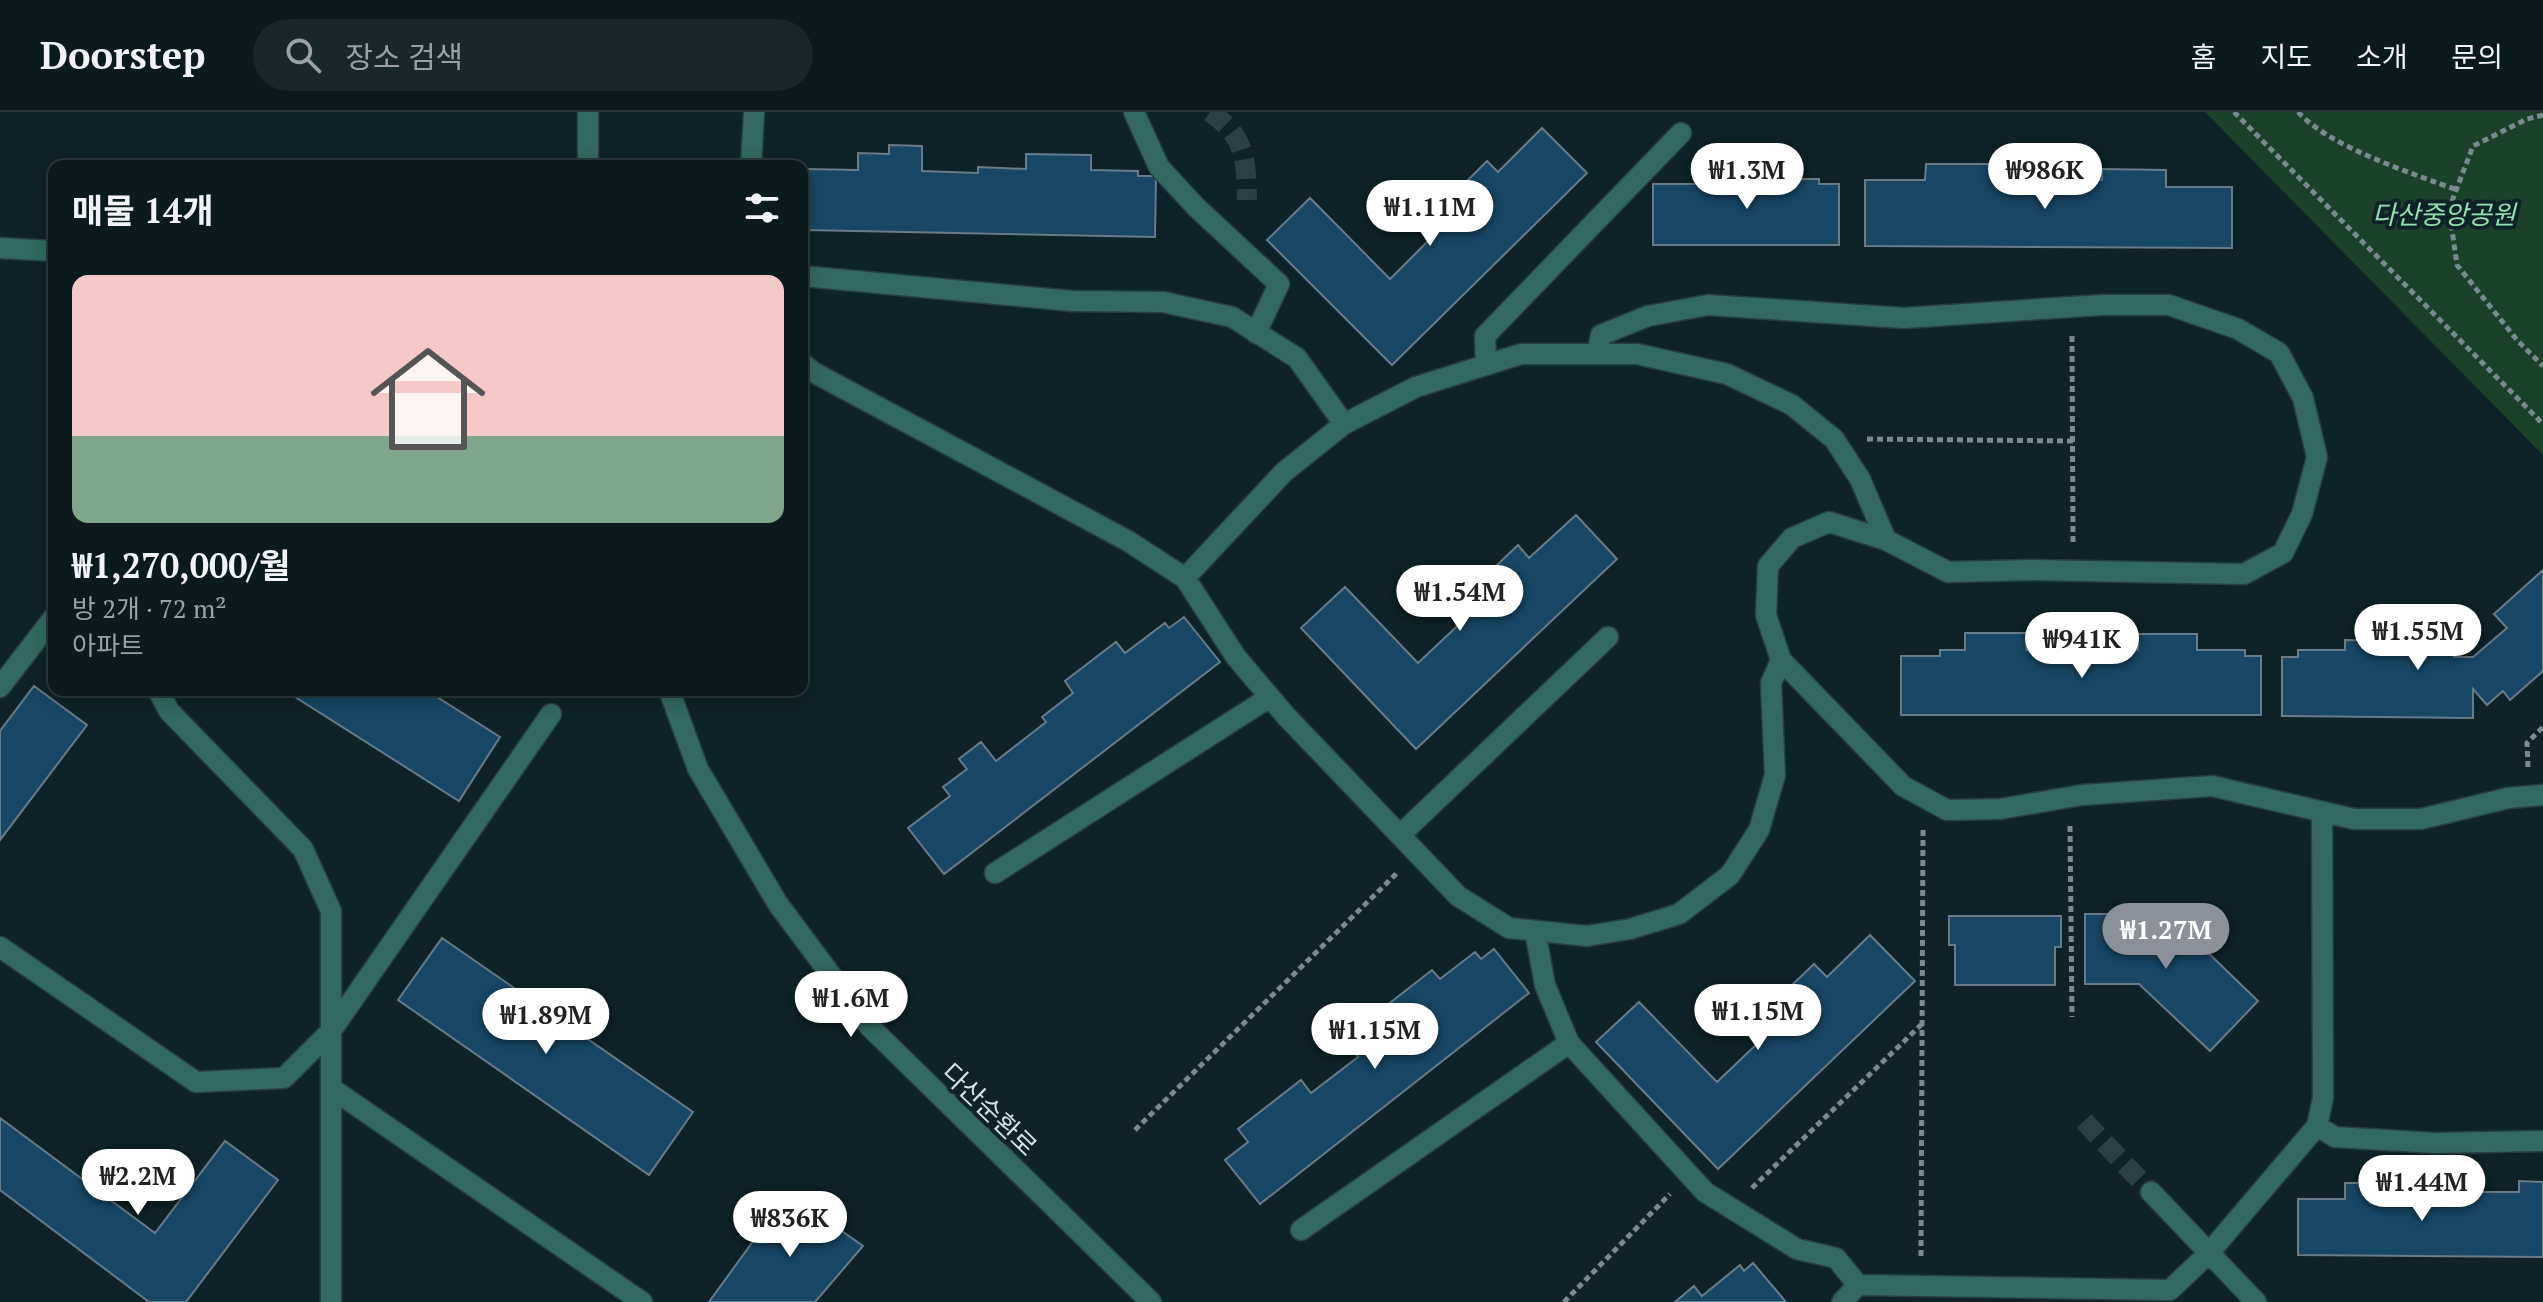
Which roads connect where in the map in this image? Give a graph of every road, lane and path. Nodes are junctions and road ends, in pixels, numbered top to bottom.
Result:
1 (588, 112) edge
2 (754, 112) edge
3 (1134, 112) edge
4 (2234, 112) edge
5 (2298, 112) edge
6 (2543, 115) edge
7 (1681, 133) dead end
8 (588, 160) edge
9 (751, 160) edge
10 (2457, 190) junction
11 (0, 248) edge
12 (48, 251) edge
13 (808, 277) edge
14 (2072, 308) junction
15 (1256, 333) junction
16 (1597, 354) junction
17 (1486, 365) junction
18 (2543, 366) edge
19 (808, 368) edge
20 (1344, 424) junction
21 (2543, 424) edge
22 (1834, 439) junction
23 (2073, 441) junction
24 (1886, 540) junction
25 (2073, 571) junction
26 (1185, 578) junction
27 (48, 625) edge
28 (1608, 637) dead end
29 (1781, 660) junction
30 (0, 687) edge
31 (161, 696) edge
32 (671, 696) edge
33 (1270, 697) junction
34 (551, 714) dead end
35 (2543, 727) edge
36 (2536, 796) edge
37 (1923, 797) junction
38 (2069, 797) junction
39 (2322, 812) junction
40 (1400, 835) junction
41 (1417, 853) junction
42 (995, 873) dead end
43 (1535, 931) junction
44 (0, 947) edge
45 (2072, 1017) dead end
46 (1923, 1023) junction
47 (331, 1031) junction
48 (1569, 1043) junction
49 (331, 1088) junction
50 (2317, 1126) junction
51 (1135, 1130) dead end
52 (2543, 1141) edge
53 (1690, 1174) junction
54 (2151, 1192) tunnel mouth
55 (1731, 1208) junction
56 (1301, 1230) dead end
57 (2209, 1253) junction
58 (1921, 1284) junction
59 (1858, 1285) junction
60 (331, 1302) edge
61 (642, 1302) edge
62 (1151, 1302) edge
63 (1564, 1302) edge
64 (1842, 1302) edge
65 (2256, 1302) edge

1 - 8 street
2 - 9 street
3 - 15 street
4 - 21 path
5 - 10 path
6 - 10 path
7 - 17 street
10 - 18 path
11 - 12 street
13 - 15 street
14 - 16 street
14 - 23 path
14 - 25 street
15 - 20 street
16 - 17 street
16 - 22 street
17 - 20 street
19 - 26 street
20 - 26 street
22 - 23 path
22 - 24 street
23 - 25 path
24 - 25 street
24 - 29 street
26 - 33 street
27 - 30 street
28 - 40 street
29 - 37 street
29 - 43 street
31 - 47 street
32 - 62 street, 다산순환로
33 - 40 street
33 - 42 street
34 - 47 street
35 - 36 path
36 - 39 street
37 - 38 street
37 - 46 path
38 - 39 street
38 - 45 path
39 - 50 street
40 - 41 street
41 - 43 street
41 - 51 path
43 - 48 street
44 - 47 street
46 - 55 path
46 - 58 path
47 - 49 street
48 - 53 street
48 - 56 street
49 - 60 street
49 - 61 street
50 - 52 street
50 - 57 street
53 - 55 street
53 - 63 path
54 - 57 street
55 - 59 street
57 - 58 street
57 - 65 street
58 - 59 street
59 - 64 street

